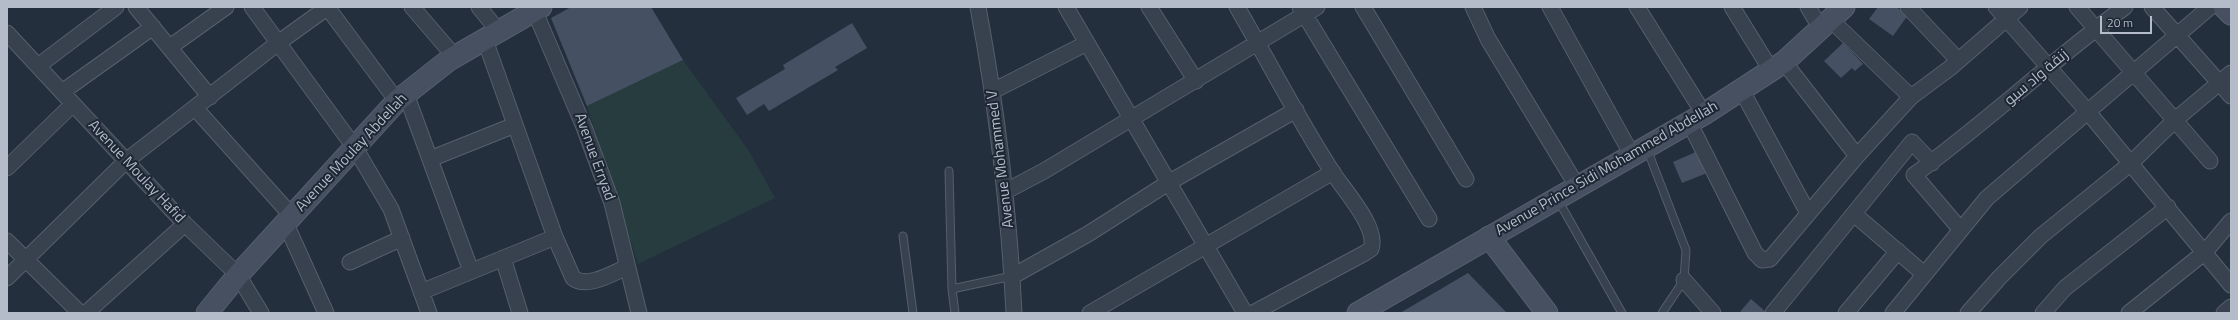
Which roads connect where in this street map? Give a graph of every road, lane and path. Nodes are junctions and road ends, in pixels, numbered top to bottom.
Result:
1 (116, 7) edge
2 (136, 7) edge
3 (226, 7) edge
4 (252, 7) edge
5 (328, 7) edge
6 (412, 7) edge
7 (479, 7) edge
8 (978, 7) edge
9 (1066, 7) edge
10 (1149, 7) edge
11 (1238, 7) edge
12 (1364, 7) edge
13 (1472, 7) edge
14 (1550, 7) edge
15 (1637, 7) edge
16 (1732, 7) edge
17 (1808, 7) edge
18 (1908, 7) edge
19 (2020, 7) edge
20 (2077, 7) edge
21 (2125, 7) edge
22 (2152, 7) edge
23 (2210, 7) edge
24 (2224, 7) edge
25 (536, 8) edge
26 (1308, 10) edge
27 (2001, 12) edge
28 (2231, 14) edge
29 (1832, 19) edge
30 (153, 27) junction
31 (2096, 28) junction
32 (7, 34) edge
33 (492, 36) junction
34 (2177, 36) junction
35 (278, 43) junction
36 (1087, 43) junction
37 (1258, 44) junction
38 (170, 46) junction
39 (455, 57) junction
40 (1958, 60) junction
41 (38, 66) junction
42 (1778, 66) junction
43 (2049, 68) junction
44 (2133, 71) junction
45 (2231, 73) edge
46 (1196, 81) junction
47 (2220, 83) junction
48 (1741, 89) junction
49 (993, 91) junction
50 (62, 92) junction
51 (210, 96) junction
52 (2231, 96) edge
53 (1911, 97) junction
54 (402, 98) junction
55 (73, 104) junction
56 (195, 108) junction
57 (1296, 110) junction
58 (2088, 112) junction
59 (1696, 118) junction
60 (1131, 119) junction
61 (2176, 120) junction
62 (515, 125) junction
63 (355, 148) junction
64 (1639, 151) junction
65 (1857, 156) junction
66 (430, 159) junction
67 (126, 161) junction
68 (2210, 161) dead end
69 (1932, 163) junction
70 (2130, 164) junction
71 (7, 168) edge
72 (949, 171) dead end
73 (1333, 172) junction
74 (1466, 179) dead end
75 (1168, 183) junction
76 (1577, 186) junction
77 (1006, 191) junction
78 (1557, 198) junction
79 (2168, 207) junction
80 (1808, 213) junction
81 (1854, 214) junction
82 (1429, 219) dead end
83 (289, 220) junction
84 (2231, 221) edge
85 (185, 224) junction
86 (1961, 230) junction
87 (903, 236) dead end
88 (555, 237) junction
89 (1489, 237) junction
90 (402, 238) junction
91 (7, 240) edge
92 (1205, 246) junction
93 (1898, 251) junction
94 (2205, 252) junction
95 (503, 258) junction
96 (27, 259) junction
97 (350, 262) dead end
98 (627, 267) junction
99 (471, 271) junction
100 (1924, 274) junction
101 (238, 275) junction
102 (1013, 276) junction
103 (7, 278) edge
104 (1684, 280) junction
105 (2231, 285) edge
106 (952, 289) junction
107 (421, 292) junction
108 (2231, 307) edge
109 (80, 313) edge
110 (86, 313) edge
111 (207, 313) edge
112 (262, 313) edge
113 (326, 313) edge
114 (429, 313) edge
115 (520, 313) edge
116 (639, 313) edge
117 (913, 313) edge
118 (955, 313) edge
119 (1014, 313) edge
120 (1090, 313) edge
121 (1245, 313) edge
122 (1253, 313) edge
123 (1358, 313) edge
124 (1547, 313) edge
125 (1622, 313) edge
126 (1662, 313) edge
127 (1713, 313) edge
128 (1773, 313) edge
129 (1846, 313) edge
130 (1893, 313) edge
131 (1968, 313) edge
132 (2043, 313) edge
133 (2129, 313) edge
134 (2224, 313) edge

1 - 41 street
2 - 30 street
3 - 38 street
4 - 35 street
5 - 35 street
5 - 54 street
6 - 39 street
7 - 33 street
8 - 49 street, Avenue Mohammed V
9 - 36 street
10 - 46 street
11 - 37 street
12 - 74 street
13 - 76 street
14 - 64 street
15 - 59 street
16 - 42 street
17 - 29 street
18 - 40 street
19 - 27 street
20 - 31 street
21 - 31 street, زنقة واد سبو
22 - 34 street
23 - 34 street
24 - 28 street
25 - 33 street, Avenue Moulay Abdellah
25 - 98 street, Avenue Erryad
26 - 37 street
26 - 82 street
27 - 40 street
27 - 43 street
29 - 42 street, Avenue Prince Sidi Mohammed Abdellah
29 - 53 street
30 - 38 street
30 - 50 street
31 - 43 street, زنقة واد سبو
31 - 44 street
32 - 41 street, Avenue Moulay Hafid
33 - 39 street, Avenue Moulay Abdellah
33 - 62 street
34 - 44 street
34 - 47 street
35 - 51 street
35 - 63 street
36 - 49 street
36 - 60 street
37 - 46 street
37 - 57 street
38 - 51 street
39 - 54 street, Avenue Moulay Abdellah
40 - 53 street
41 - 50 street, Avenue Moulay Hafid
42 - 48 street, Avenue Prince Sidi Mohammed Abdellah
42 - 65 street
43 - 58 street
43 - 69 street, زنقة واد سبو
44 - 58 street
44 - 61 street
45 - 47 street
46 - 60 street
47 - 52 street
47 - 61 street
48 - 59 street, Avenue Prince Sidi Mohammed Abdellah
48 - 80 street
49 - 77 street, Avenue Mohammed V
50 - 55 street, Avenue Moulay Hafid
51 - 56 street
53 - 65 street
54 - 63 street, Avenue Moulay Abdellah
54 - 66 street
55 - 67 street, Avenue Moulay Hafid
55 - 71 street
56 - 67 street
56 - 83 street
57 - 73 street
57 - 75 street
58 - 70 street
58 - 86 street
59 - 64 street, Avenue Prince Sidi Mohammed Abdellah
59 - 80 street
60 - 75 street
60 - 77 street
61 - 68 street
61 - 70 street
62 - 66 street
62 - 88 street
63 - 83 street, Avenue Moulay Abdellah
63 - 90 street
64 - 76 street, Avenue Prince Sidi Mohammed Abdellah
64 - 104 lane
65 - 80 street
66 - 99 street
67 - 85 street, Avenue Moulay Hafid
67 - 96 street
69 - 81 street
69 - 86 street, زنقة واد سبو
70 - 79 street
70 - 131 street
72 - 106 lane
73 - 92 street
73 - 122 street
75 - 92 street
75 - 102 street
76 - 78 street, Avenue Prince Sidi Mohammed Abdellah
77 - 102 street, Avenue Mohammed V
78 - 89 street, Avenue Prince Sidi Mohammed Abdellah
78 - 125 lane
79 - 94 street
79 - 132 street
81 - 93 street
81 - 128 street
83 - 101 street, Avenue Moulay Abdellah
83 - 113 street
84 - 94 street
85 - 101 street, Avenue Moulay Hafid
85 - 110 street
86 - 100 street
87 - 117 lane
88 - 95 street
88 - 98 street
89 - 123 street, Avenue Prince Sidi Mohammed Abdellah
89 - 124 street
90 - 97 street
90 - 107 street
91 - 96 street
92 - 120 street
92 - 121 street
93 - 100 street
93 - 129 street
94 - 105 street
94 - 133 street
95 - 99 street
95 - 115 street
96 - 103 street
96 - 109 street
98 - 116 street, Avenue Erryad
99 - 107 street
100 - 130 street
101 - 111 street, Avenue Moulay Abdellah
101 - 112 street, Avenue Moulay Hafid
102 - 106 lane
102 - 119 street, Avenue Mohammed V
104 - 126 lane
104 - 127 street
106 - 118 lane
107 - 114 street
108 - 134 street

